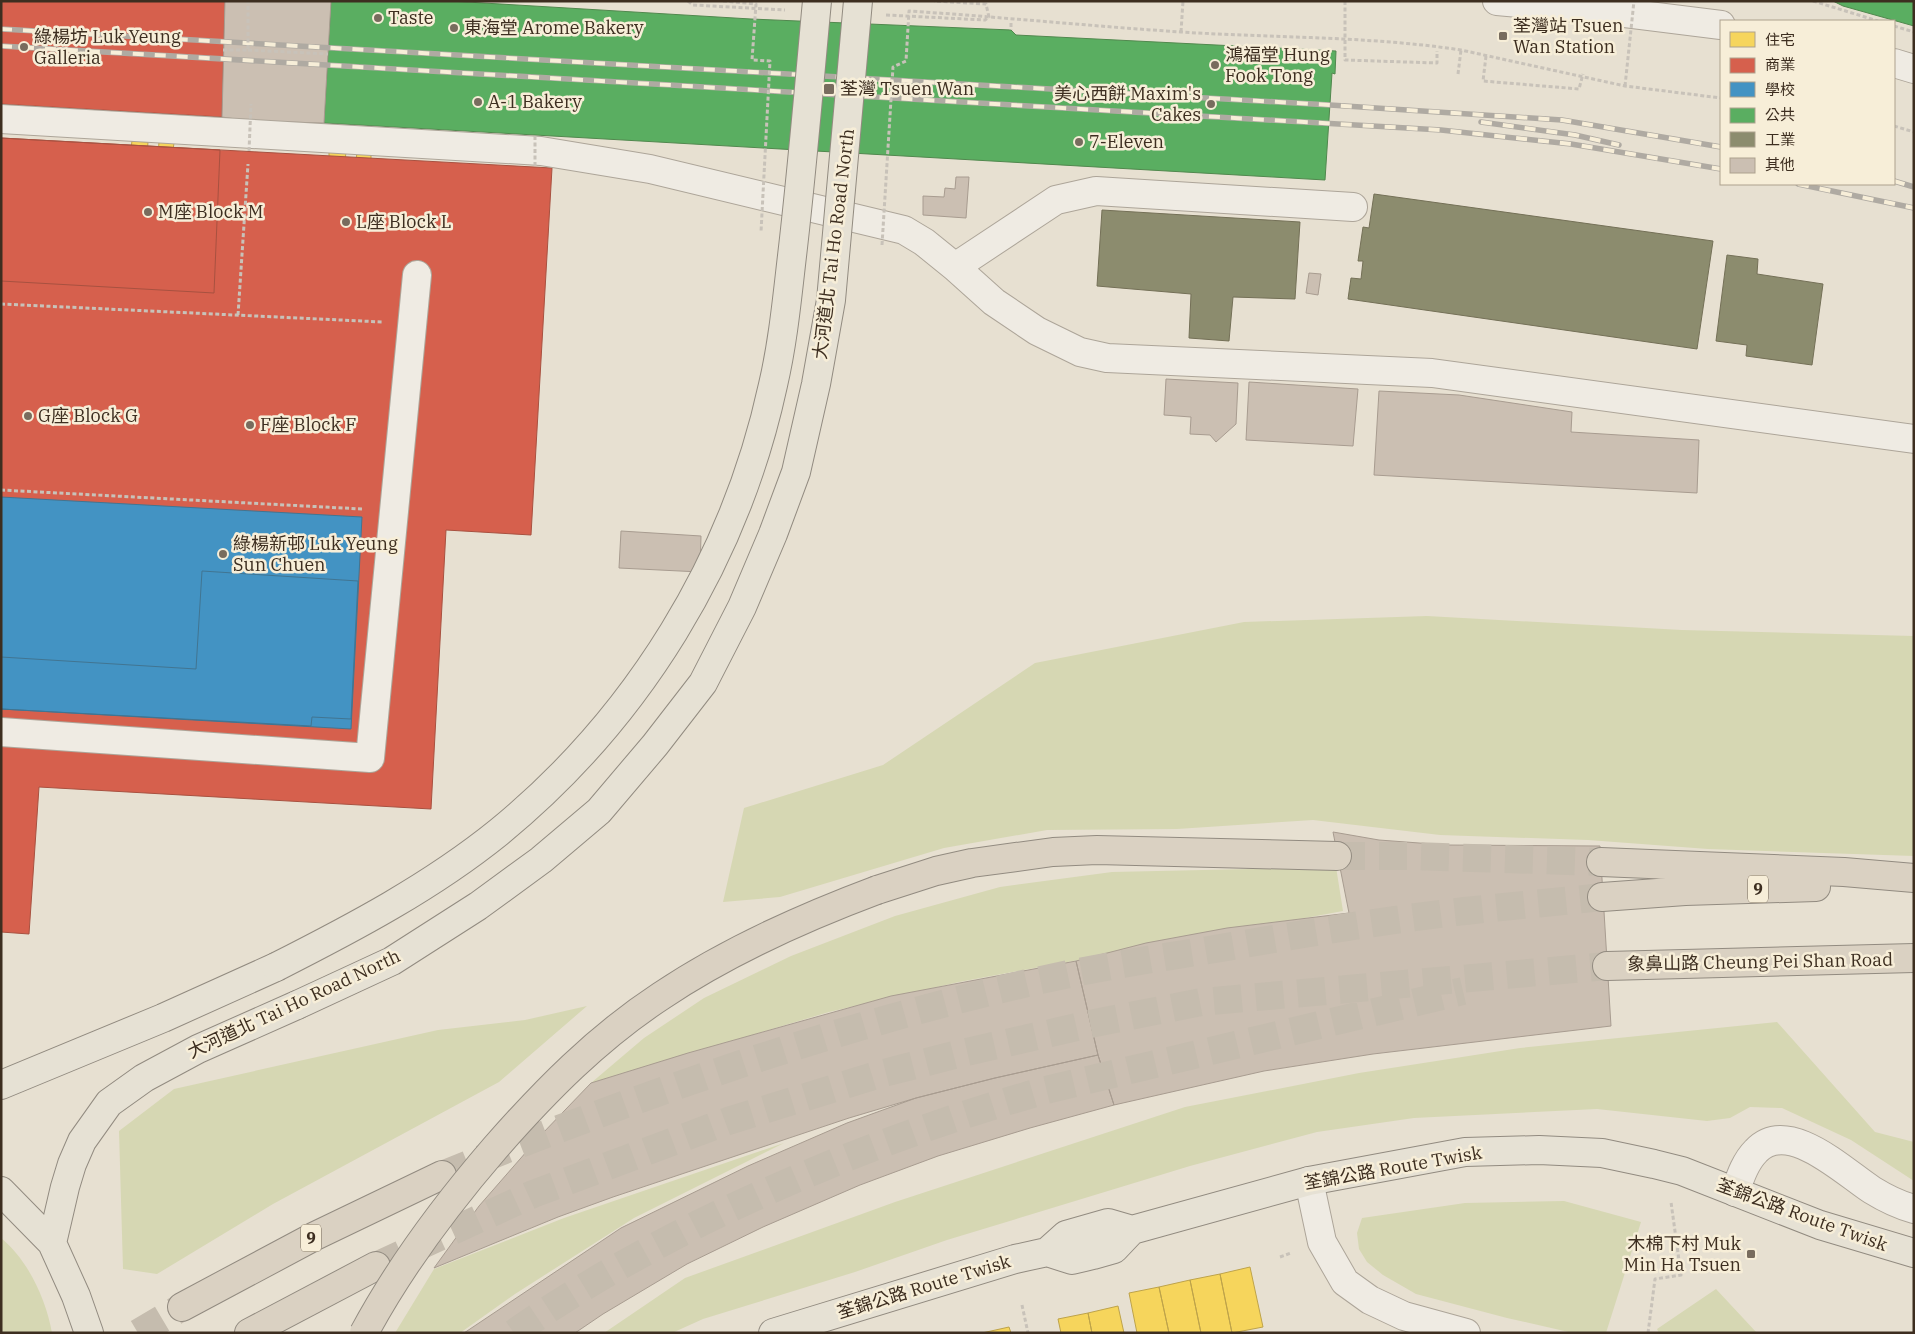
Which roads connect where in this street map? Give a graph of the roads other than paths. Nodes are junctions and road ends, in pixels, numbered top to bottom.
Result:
1 (817, 1) edge
2 (858, 1) edge
3 (1498, 1) edge
4 (1618, 4) edge
5 (1720, 25) edge
6 (1895, 63) edge
7 (1914, 69) edge
8 (1, 119) edge
9 (1353, 207) dead end
10 (955, 267) junction
11 (417, 275) dead end
12 (1914, 439) edge
13 (1, 732) edge
14 (1337, 856) tunnel mouth
15 (1601, 862) tunnel mouth
16 (1914, 878) edge
17 (1914, 882) edge
18 (1602, 897) tunnel mouth
19 (1914, 958) edge
20 (1607, 966) tunnel mouth
21 (1, 1085) edge
22 (442, 1175) tunnel mouth
23 (1309, 1181) junction
24 (1, 1191) edge
25 (1735, 1192) junction
26 (1914, 1209) edge
27 (52, 1243) junction
28 (1914, 1253) edge
29 (376, 1266) tunnel mouth
30 (182, 1307) tunnel mouth
31 (89, 1333) edge
32 (248, 1333) edge
33 (364, 1333) edge
34 (773, 1333) edge
35 (1466, 1333) edge

1 - 21 main road, bridge
2 - 27 main road, 大河道北 Tai Ho Road North, bridge
3 - 4 street
4 - 5 street
6 - 7 street
8 - 10 street
9 - 10 street
10 - 12 street
11 - 13 street
14 - 33 highway, bridge
15 - 16 highway
17 - 18 highway, 9
19 - 20 highway, 象鼻山路 Cheung Pei Shan Road
22 - 30 highway, 9
23 - 25 main road, 荃錦公路 Route Twisk
23 - 34 main road, 荃錦公路 Route Twisk
23 - 35 street
24 - 27 main road
25 - 26 street
25 - 28 main road, 荃錦公路 Route Twisk
27 - 31 main road
29 - 32 highway

